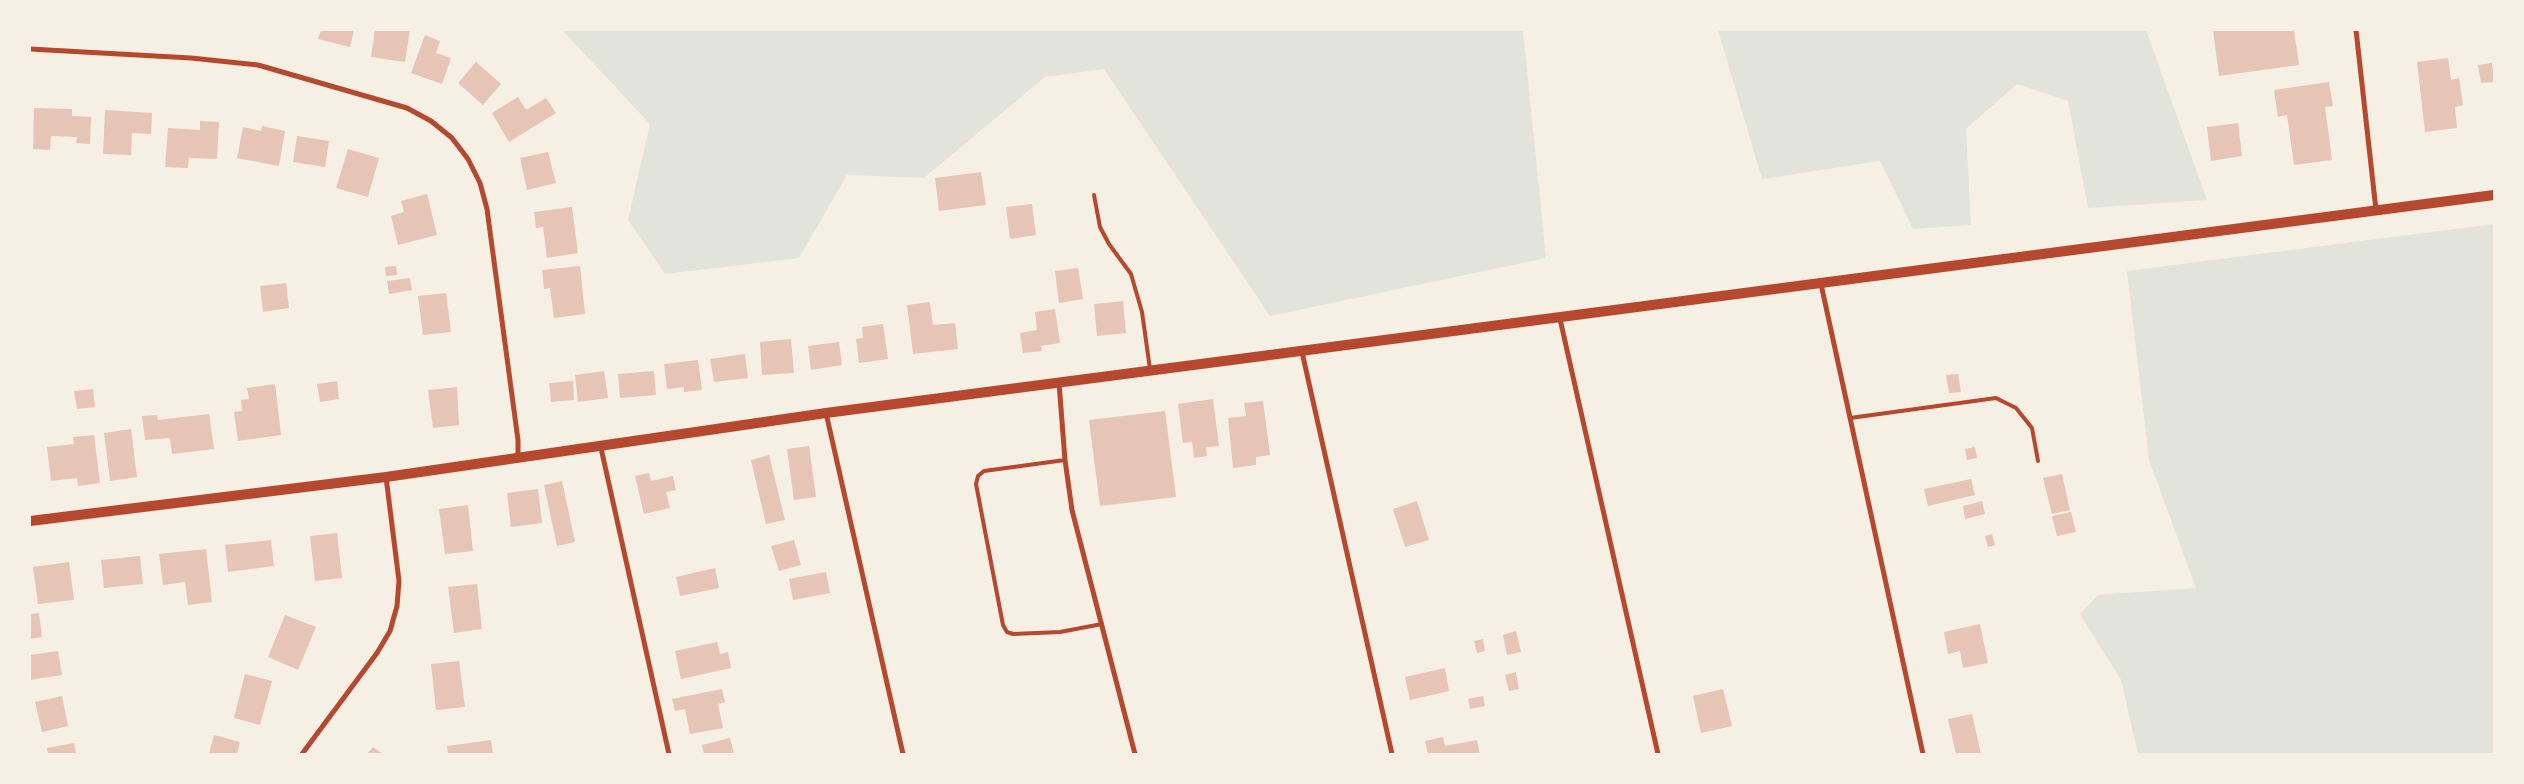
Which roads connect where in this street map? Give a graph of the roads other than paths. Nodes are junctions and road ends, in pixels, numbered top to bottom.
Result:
1 (2356, 30) edge
2 (30, 49) edge
3 (1094, 195) dead end
4 (2494, 195) edge
5 (2376, 210) junction
6 (1821, 284) junction
7 (1560, 318) junction
8 (1302, 352) junction
9 (1150, 372) junction
10 (1059, 384) junction
11 (826, 413) junction
12 (1850, 418) junction
13 (601, 448) junction
14 (518, 458) junction
15 (1065, 460) junction
16 (2038, 461) dead end
17 (386, 477) junction
18 (30, 521) edge
19 (1102, 624) junction
20 (302, 754) edge
21 (670, 754) edge
22 (903, 754) edge
23 (1135, 754) edge
24 (1392, 754) edge
25 (1658, 754) edge
26 (1923, 754) edge

1 - 5 street
2 - 14 street
3 - 9 lane
4 - 5 main road
5 - 6 main road
6 - 7 main road
6 - 12 street
7 - 8 main road
7 - 25 street
8 - 9 main road
8 - 24 street
9 - 10 main road
10 - 11 main road
10 - 15 street
11 - 13 main road
11 - 22 street
12 - 16 lane
12 - 26 street
13 - 14 main road
13 - 21 street
14 - 17 main road
15 - 19 street
15 - 19 lane
17 - 18 main road
17 - 20 street
19 - 23 street

